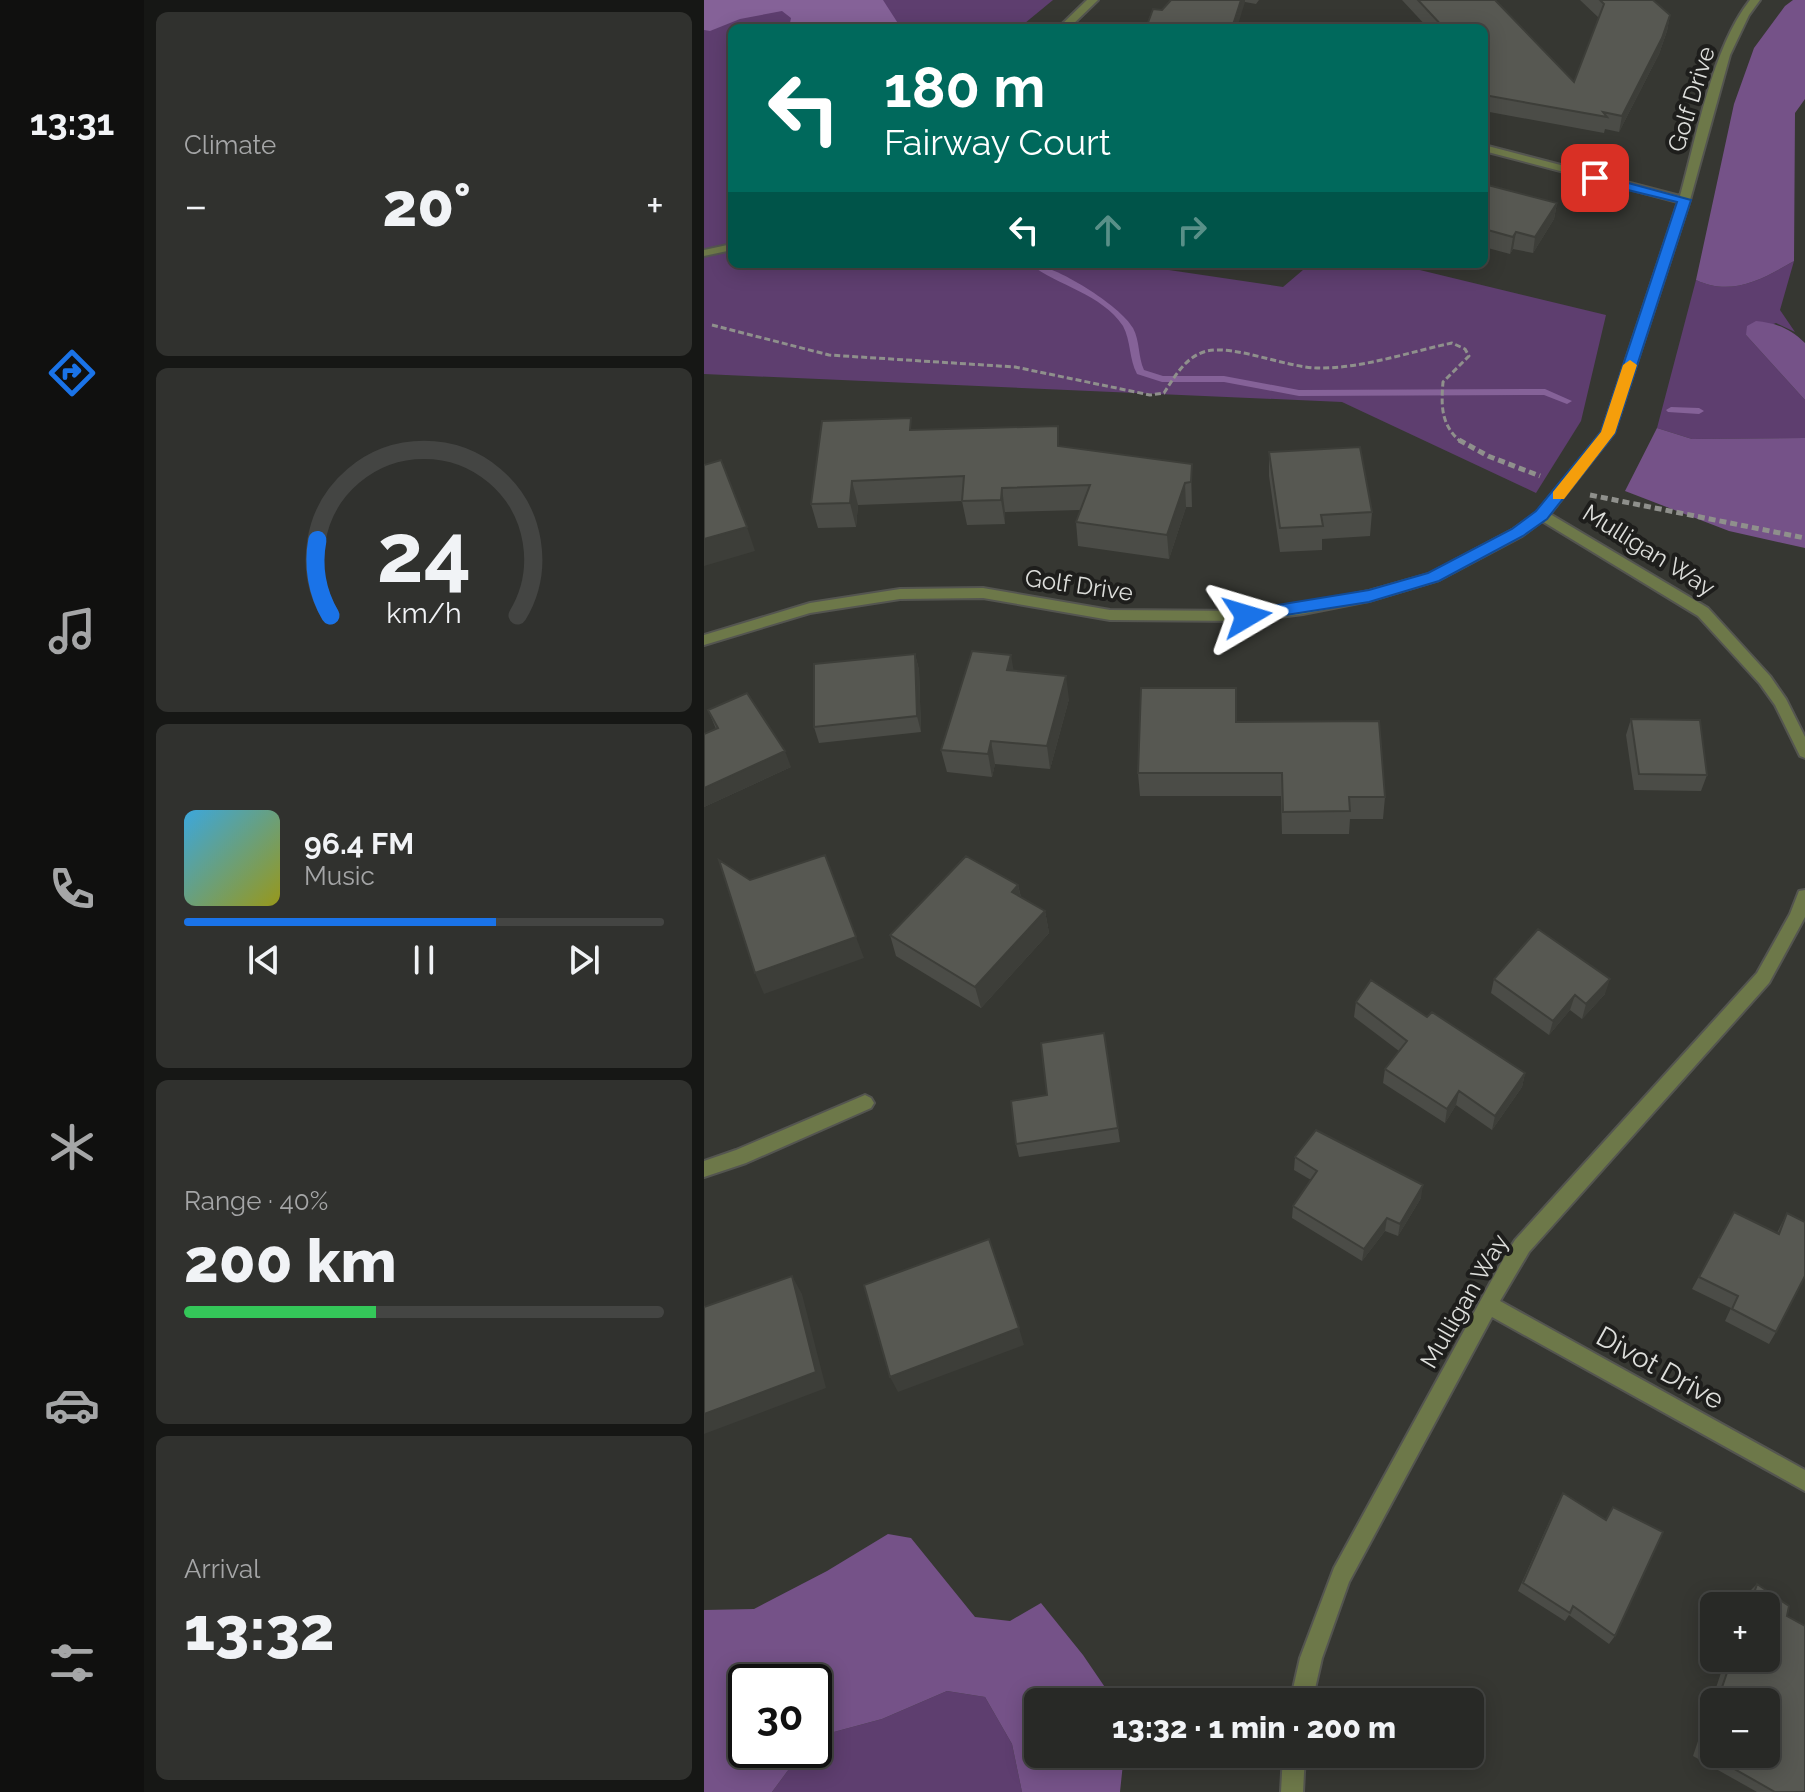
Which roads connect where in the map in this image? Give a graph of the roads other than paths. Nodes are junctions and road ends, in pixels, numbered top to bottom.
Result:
1 (1093, 0) edge
2 (1755, 0) edge
3 (1067, 24) edge
4 (1488, 149) edge
5 (1684, 200) junction
6 (728, 248) edge
7 (704, 253) edge
8 (1542, 515) junction
9 (704, 640) edge
10 (1805, 752) edge
11 (1805, 896) edge
12 (865, 1103) dead end
13 (704, 1169) edge
14 (1488, 1305) junction
15 (1805, 1481) edge
16 (1304, 1688) edge
17 (1293, 1768) edge
18 (1292, 1792) edge

1 - 3 street
2 - 5 street, Golf Drive
4 - 5 street
5 - 8 street, Golf Drive
6 - 7 street
8 - 9 street, Golf Drive
8 - 10 street, Mulligan Way
11 - 14 street, Mulligan Way
12 - 13 street
14 - 15 street, Divot Drive
14 - 16 street, Mulligan Way
17 - 18 street

